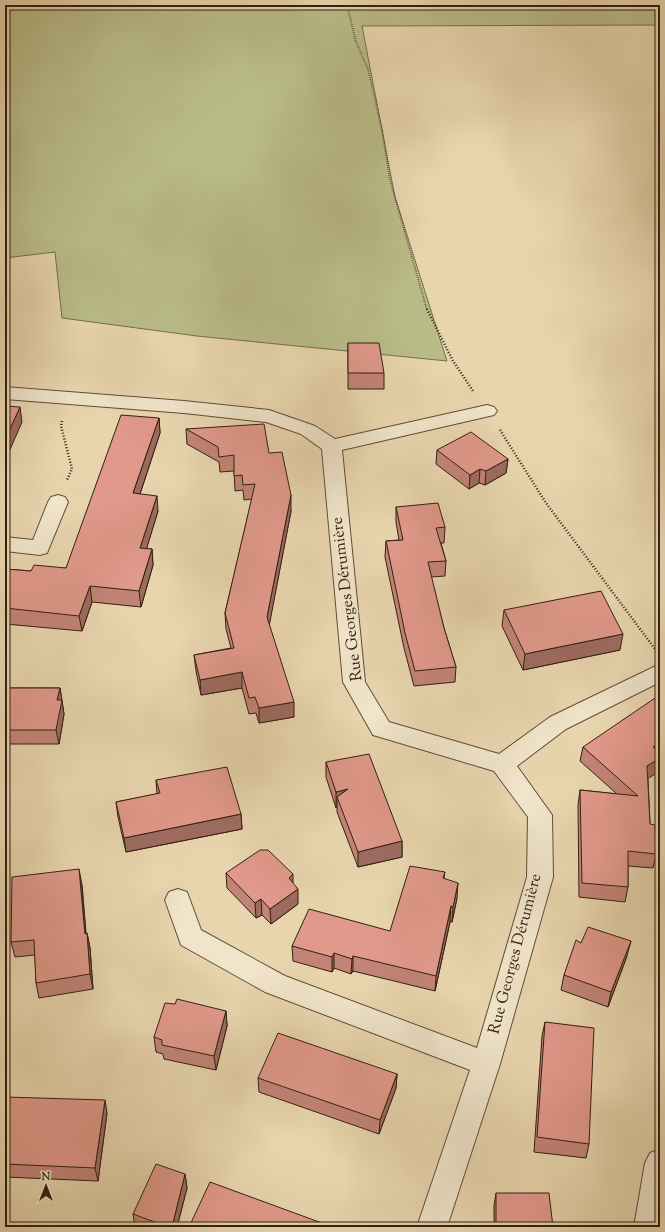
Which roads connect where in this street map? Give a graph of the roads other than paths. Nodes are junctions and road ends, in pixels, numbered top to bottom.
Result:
1 (5, 393) edge
2 (487, 411) road end
3 (332, 446) junction
4 (58, 502) road end
5 (5, 544) edge
6 (660, 672) edge
7 (502, 764) junction
8 (178, 900) dead end
9 (486, 1064) junction
10 (660, 1163) edge
11 (432, 1227) edge
12 (649, 1227) edge

1 - 3 street
2 - 3 street
3 - 7 street, Rue Georges Dérumière
4 - 5 street
6 - 7 street
7 - 9 street, Rue Georges Dérumière
8 - 9 street
9 - 11 street, Rue Georges Dérumière
10 - 12 street

